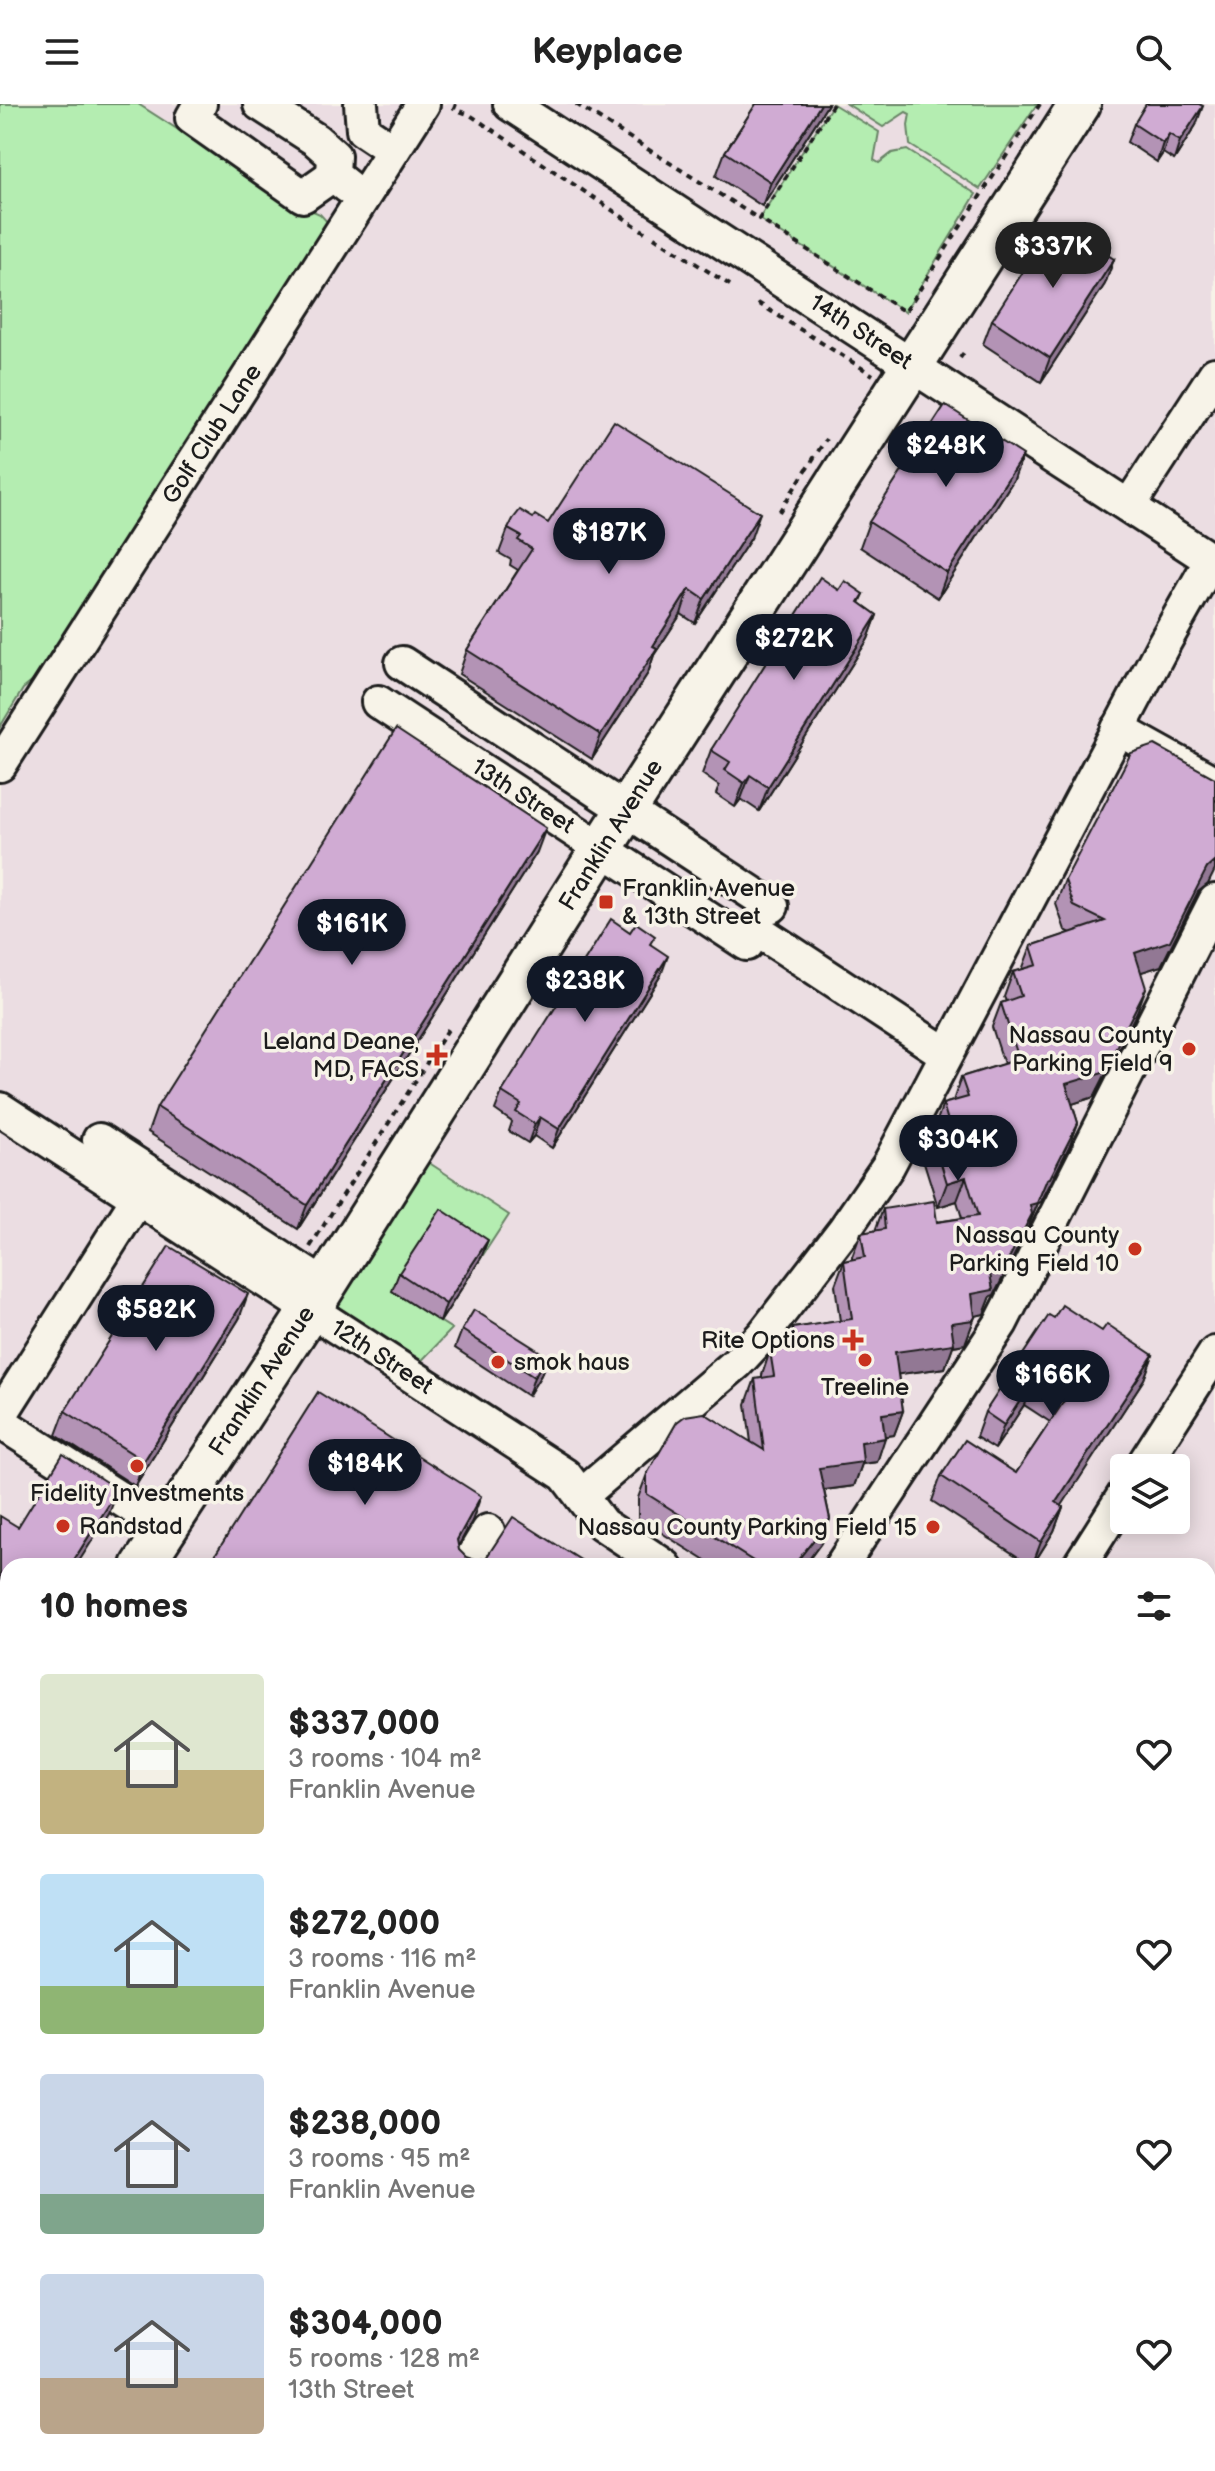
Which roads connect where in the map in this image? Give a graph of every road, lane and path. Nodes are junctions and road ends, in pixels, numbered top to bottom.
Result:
1 (200, 104) edge
2 (260, 104) edge
3 (423, 104) edge
4 (456, 104) edge
5 (510, 104) edge
6 (576, 104) edge
7 (833, 104) edge
8 (1040, 104) edge
9 (1080, 104) edge
10 (362, 117) edge
11 (393, 150) junction
12 (333, 166) junction
13 (363, 198) junction
14 (759, 219) junction
15 (645, 232) dead end
16 (654, 237) dead end
17 (733, 287) dead end
18 (758, 303) dead end
19 (905, 312) junction
20 (901, 319) dead end
21 (965, 351) dead end
22 (960, 358) dead end
23 (912, 365) junction
24 (870, 373) dead end
25 (1215, 374) edge
26 (1129, 506) junction
27 (402, 663) dead end
28 (378, 702) dead end
29 (1118, 729) junction
30 (0, 765) edge
31 (1215, 783) edge
32 (627, 810) junction
33 (602, 848) junction
34 (1215, 901) edge
35 (759, 927) junction
36 (946, 1054) junction
37 (0, 1109) edge
38 (91, 1151) junction
39 (138, 1198) junction
40 (318, 1298) junction
41 (1215, 1353) edge
42 (0, 1416) edge
43 (0, 1422) edge
44 (1150, 1454) edge
45 (581, 1496) junction
46 (1110, 1517) edge
47 (166, 1528) junction
48 (488, 1531) dead end
49 (147, 1558) edge
50 (472, 1558) edge
51 (653, 1558) edge
52 (846, 1558) edge
53 (1084, 1558) edge

1 - 12 street
2 - 12 street
3 - 11 street, Golf Club Lane
4 - 15 path
5 - 23 street, 14th Street
6 - 14 path
7 - 14 path
8 - 19 path
9 - 23 main road, Franklin Avenue
10 - 11 street
10 - 12 street
11 - 13 street, Golf Club Lane
12 - 13 street
13 - 30 street, Golf Club Lane
14 - 19 path
16 - 17 path
18 - 24 path
19 - 20 path
21 - 22 path
23 - 26 street, 14th Street
23 - 32 main road, Franklin Avenue
25 - 26 street
26 - 29 street, 14th Street
27 - 32 street
28 - 33 street, 13th Street
29 - 31 street
29 - 36 street
32 - 33 main road, Franklin Avenue
32 - 35 street
33 - 35 street, 13th Street
33 - 40 main road, Franklin Avenue
34 - 52 street
35 - 36 street, 13th Street
36 - 45 street
37 - 38 street
38 - 39 street, 12th Street
38 - 40 street, 12th Street
39 - 40 street, 12th Street
39 - 42 street
40 - 45 street, 12th Street
40 - 47 main road, Franklin Avenue
41 - 44 street
43 - 47 street
45 - 51 street, 12th Street
46 - 53 street
47 - 49 main road, Franklin Avenue
48 - 50 street

